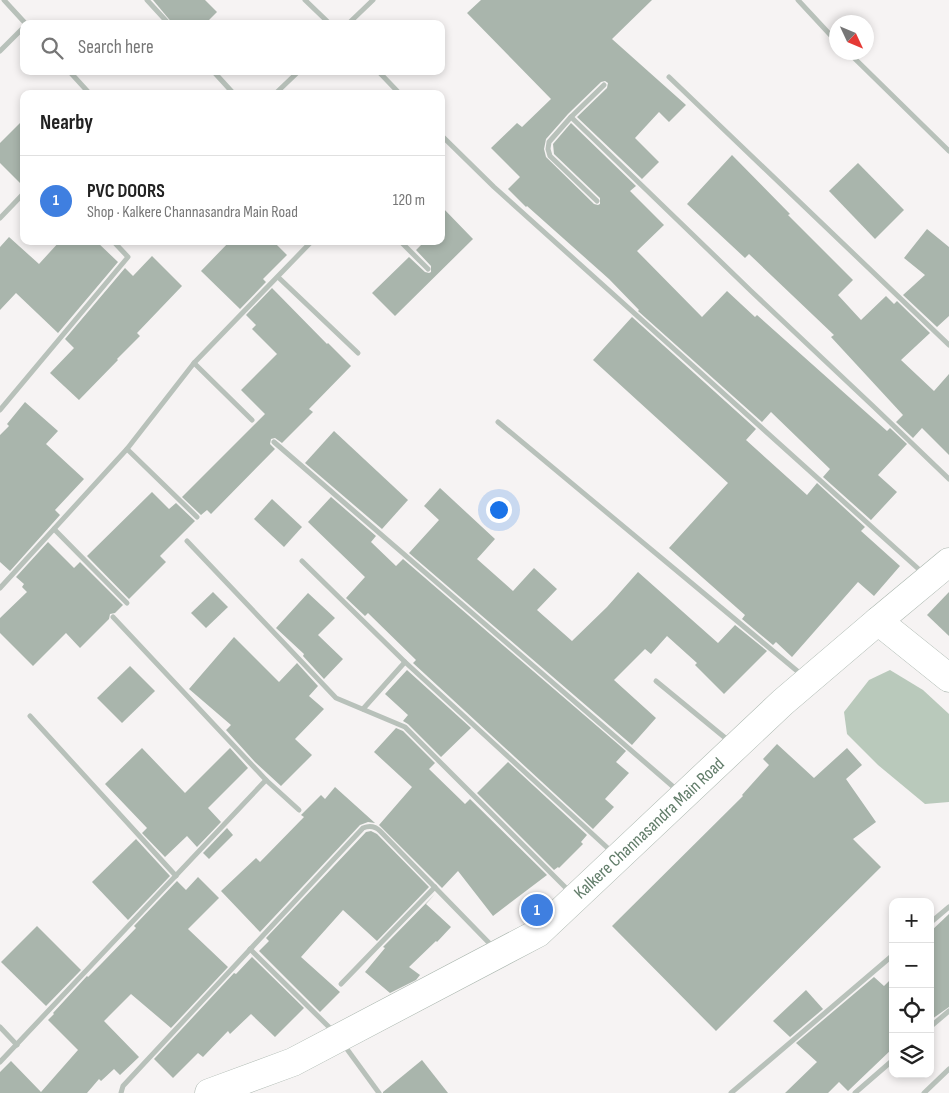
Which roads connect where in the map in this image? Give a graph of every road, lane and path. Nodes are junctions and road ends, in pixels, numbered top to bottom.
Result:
1 (4, 0) edge
2 (147, 0) edge
3 (305, 0) edge
4 (372, 0) edge
5 (798, 0) edge
6 (22, 20) edge
7 (165, 20) edge
8 (326, 20) edge
9 (352, 20) edge
10 (20, 31) edge
11 (829, 33) edge
12 (0, 51) edge
13 (856, 60) edge
14 (73, 75) edge
15 (217, 75) edge
16 (295, 75) edge
17 (382, 75) edge
18 (669, 77) dead end
19 (604, 85) dead end
20 (86, 90) edge
21 (230, 90) edge
22 (279, 90) edge
23 (396, 90) edge
24 (571, 116) junction
25 (445, 138) edge
26 (949, 152) edge
27 (20, 197) edge
28 (597, 200) dead end
29 (0, 218) edge
30 (117, 245) edge
31 (308, 245) edge
32 (404, 245) edge
33 (428, 269) dead end
34 (278, 277) junction
35 (949, 345) edge
36 (358, 353) dead end
37 (194, 364) junction
38 (0, 410) edge
39 (252, 420) dead end
40 (498, 422) dead end
41 (274, 442) dead end
42 (127, 449) junction
43 (949, 480) edge
44 (197, 517) dead end
45 (54, 529) junction
46 (187, 541) dead end
47 (302, 561) dead end
48 (939, 570) edge
49 (0, 588) edge
50 (127, 603) dead end
51 (113, 617) dead end
52 (878, 621) junction
53 (405, 662) junction
54 (949, 678) edge
55 (808, 680) junction
56 (656, 681) dead end
57 (363, 709) junction
58 (30, 716) dead end
59 (735, 746) junction
60 (266, 780) junction
61 (684, 795) junction
62 (298, 810) dead end
63 (618, 857) junction
64 (176, 876) junction
65 (435, 887) junction
66 (576, 897) junction
67 (949, 907) edge
68 (934, 920) edge
69 (250, 949) junction
70 (499, 953) junction
71 (889, 958) edge
72 (341, 984) dead end
73 (949, 1011) edge
74 (934, 1024) edge
75 (0, 1027) edge
76 (338, 1037) junction
77 (17, 1044) junction
78 (0, 1062) edge
79 (889, 1063) edge
80 (949, 1069) edge
81 (121, 1093) edge
82 (209, 1093) edge
83 (379, 1093) edge
84 (731, 1093) edge
85 (855, 1093) edge
86 (924, 1093) edge

1 - 6 street
2 - 7 street
3 - 8 street
4 - 9 street
5 - 11 street
10 - 12 street
13 - 26 street
14 - 20 street
15 - 21 street
16 - 22 street
17 - 23 street
18 - 35 street
19 - 24 street
24 - 28 street
24 - 43 street
25 - 48 street
27 - 29 street
30 - 38 street
31 - 34 street
32 - 33 street
34 - 36 street
34 - 37 street
37 - 39 street
37 - 42 street
40 - 55 street
41 - 61 street
42 - 44 street
42 - 45 street
45 - 49 street
45 - 50 street
46 - 57 street
47 - 53 street
48 - 52 main road, Kalkere Channasandra Main Road
51 - 60 street
52 - 54 main road
52 - 55 main road, Kalkere Channasandra Main Road
53 - 57 street
53 - 63 street
55 - 59 main road, Kalkere Channasandra Main Road
56 - 59 street
57 - 66 street
58 - 64 street
59 - 61 main road, Kalkere Channasandra Main Road
60 - 62 street
60 - 64 street
61 - 63 main road, Kalkere Channasandra Main Road
63 - 66 main road, Kalkere Channasandra Main Road
64 - 77 street
65 - 69 street
65 - 70 street
65 - 72 street
66 - 70 main road, Kalkere Channasandra Main Road
67 - 68 street
69 - 76 street
69 - 81 street
70 - 76 main road, Kalkere Channasandra Main Road
71 - 84 street
73 - 74 street
75 - 77 street
76 - 82 main road, Kalkere Channasandra Main Road
76 - 83 street
77 - 78 street
79 - 85 street
80 - 86 street

